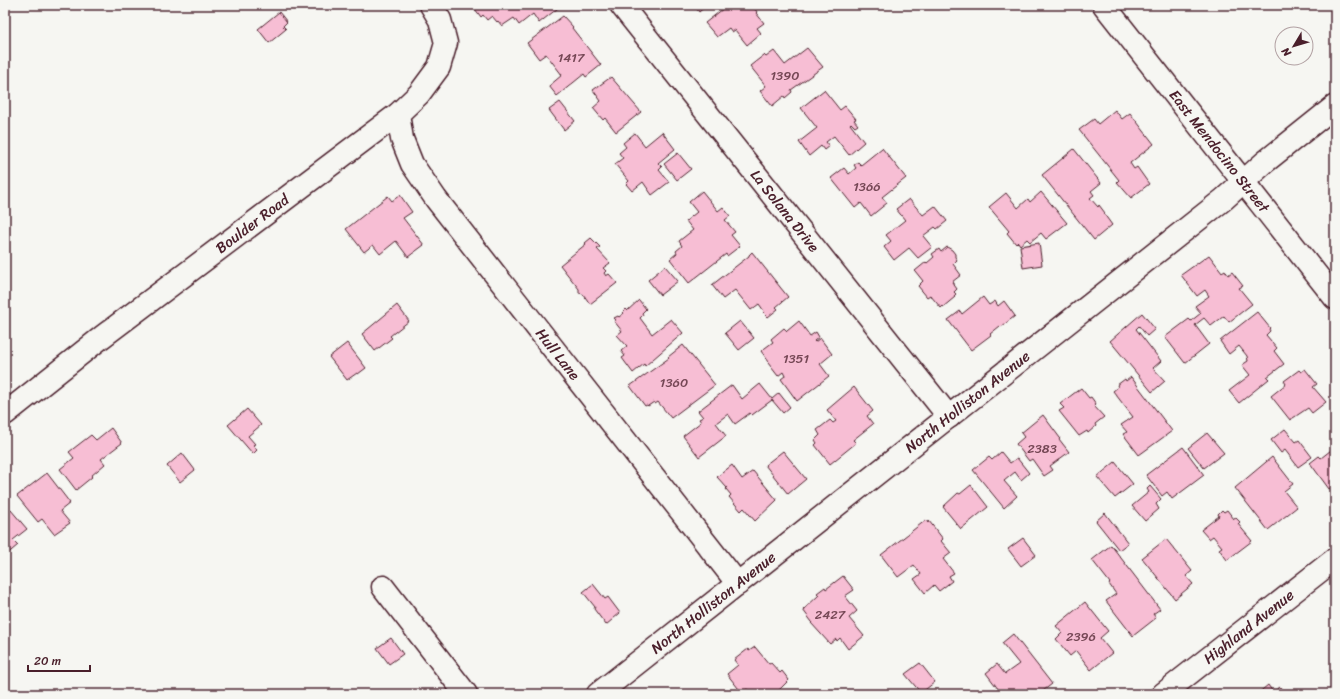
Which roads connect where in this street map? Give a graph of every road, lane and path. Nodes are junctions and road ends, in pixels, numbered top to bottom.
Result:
1 (431, 5) edge
2 (621, 5) edge
3 (1104, 5) edge
4 (1335, 106) edge
5 (398, 114) junction
6 (1243, 181) junction
7 (1335, 298) edge
8 (5, 414) edge
9 (949, 417) junction
10 (1335, 559) edge
11 (738, 584) junction
12 (383, 586) dead end
13 (466, 694) edge
14 (598, 694) edge
15 (1163, 694) edge

1 - 5 street, Boulder Road
2 - 9 street, La Solana Drive
3 - 6 street, East Mendocino Street
4 - 6 street, North Holliston Avenue
5 - 8 street, Boulder Road
5 - 11 street, Hull Lane
6 - 7 street, East Mendocino Street
6 - 9 street, North Holliston Avenue
9 - 11 street, North Holliston Avenue
10 - 15 street, Highland Avenue
11 - 14 street, North Holliston Avenue
12 - 13 street

